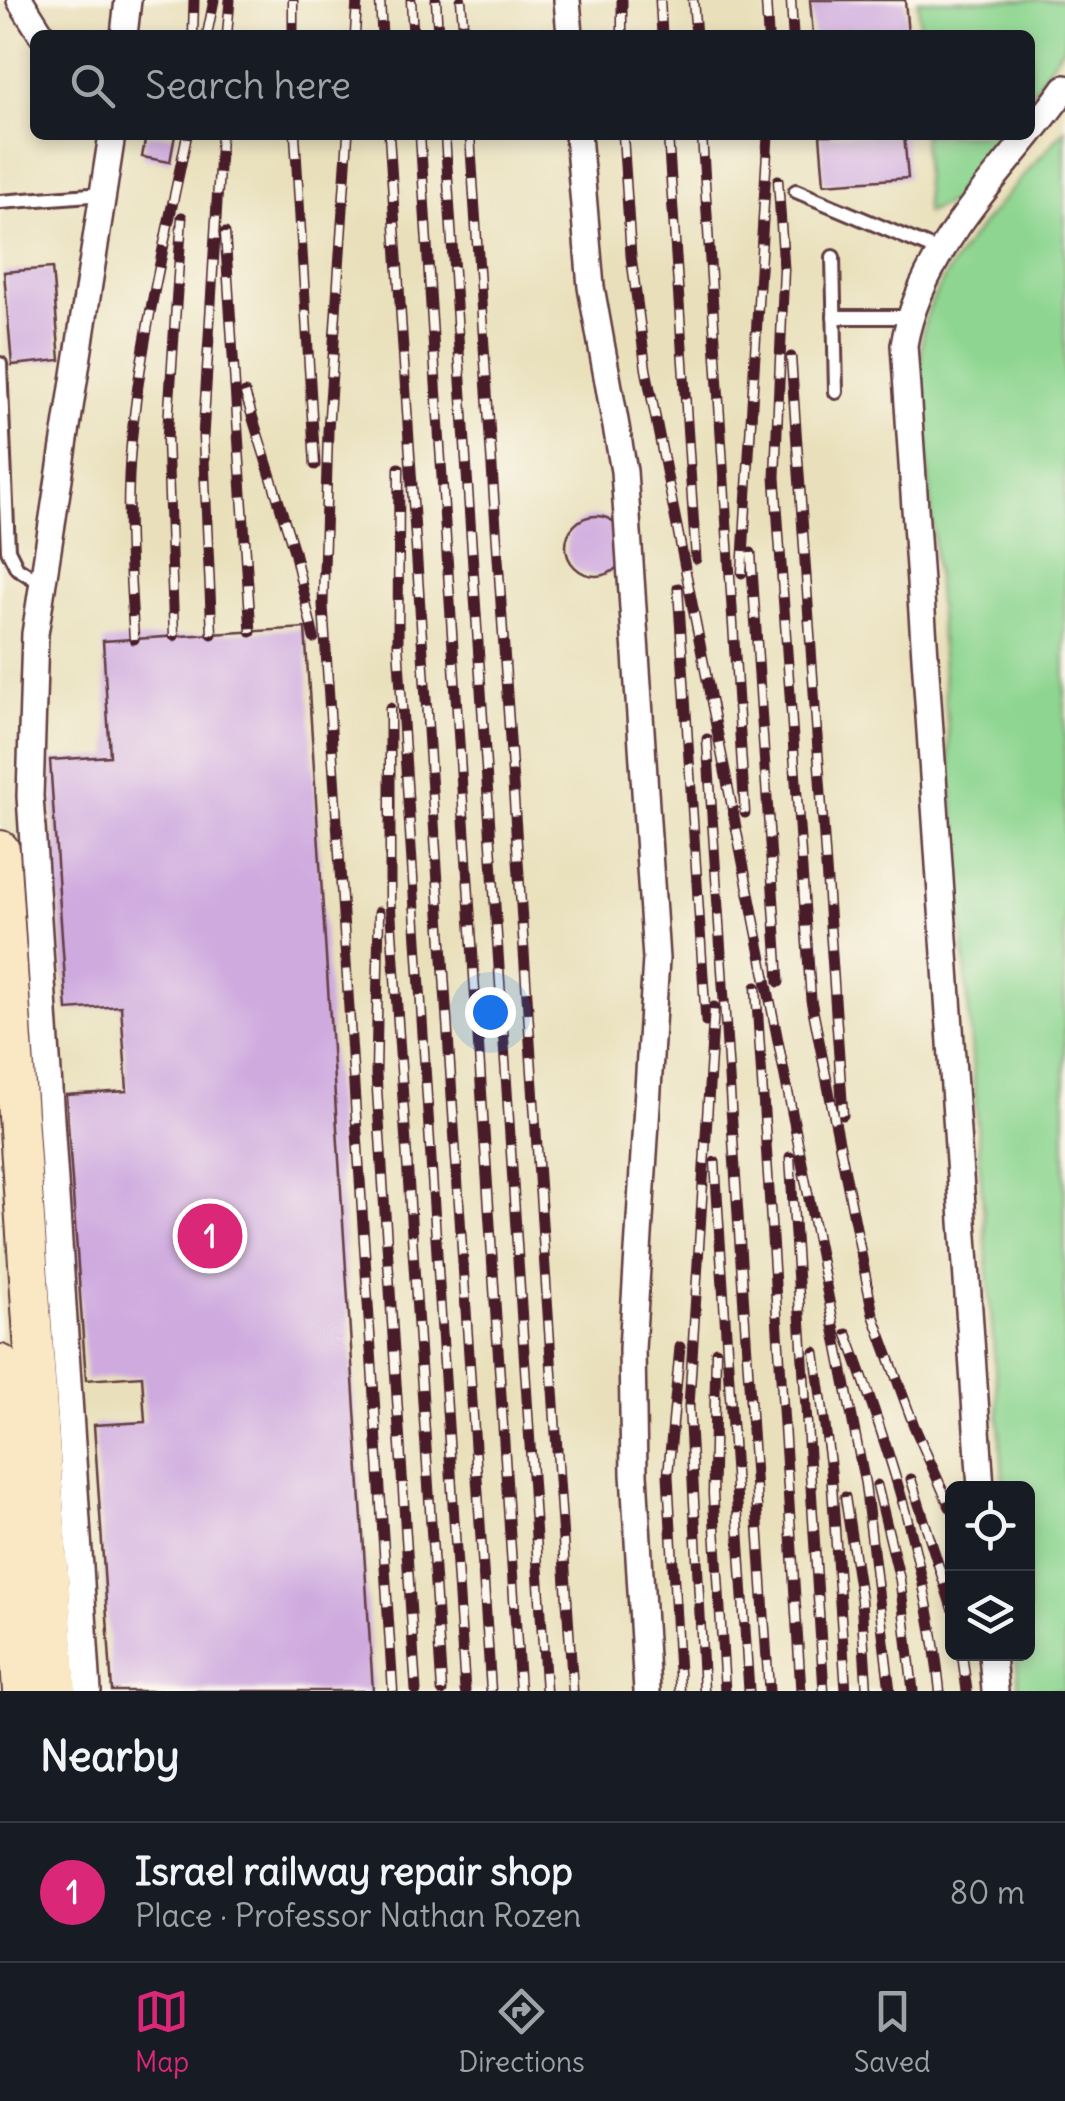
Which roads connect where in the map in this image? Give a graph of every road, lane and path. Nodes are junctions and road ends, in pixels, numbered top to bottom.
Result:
1 (20, 0) edge
2 (128, 0) edge
3 (567, 0) edge
4 (39, 30) edge
5 (125, 30) edge
6 (570, 30) edge
7 (1065, 88) edge
8 (1035, 127) edge
9 (111, 140) edge
10 (578, 140) edge
11 (1025, 140) edge
12 (796, 190) dead end
13 (103, 194) junction
14 (0, 202) edge
15 (940, 252) junction
16 (833, 257) dead end
17 (834, 317) junction
18 (910, 317) junction
19 (0, 364) edge
20 (836, 392) dead end
21 (43, 584) junction
22 (0, 850) edge
23 (0, 1364) edge
24 (981, 1481) edge
25 (993, 1661) edge
26 (22, 1691) edge
27 (57, 1691) edge
28 (88, 1691) edge
29 (647, 1691) edge
30 (995, 1691) edge

1 - 4 street
2 - 5 street
3 - 6 street
7 - 8 street
9 - 13 street
10 - 29 street
11 - 15 street
12 - 15 lane
13 - 14 lane
13 - 21 street
15 - 18 street
16 - 17 lane
17 - 18 lane
17 - 20 lane
18 - 24 street
19 - 21 lane
21 - 28 street
22 - 27 street
23 - 26 street
25 - 30 street

